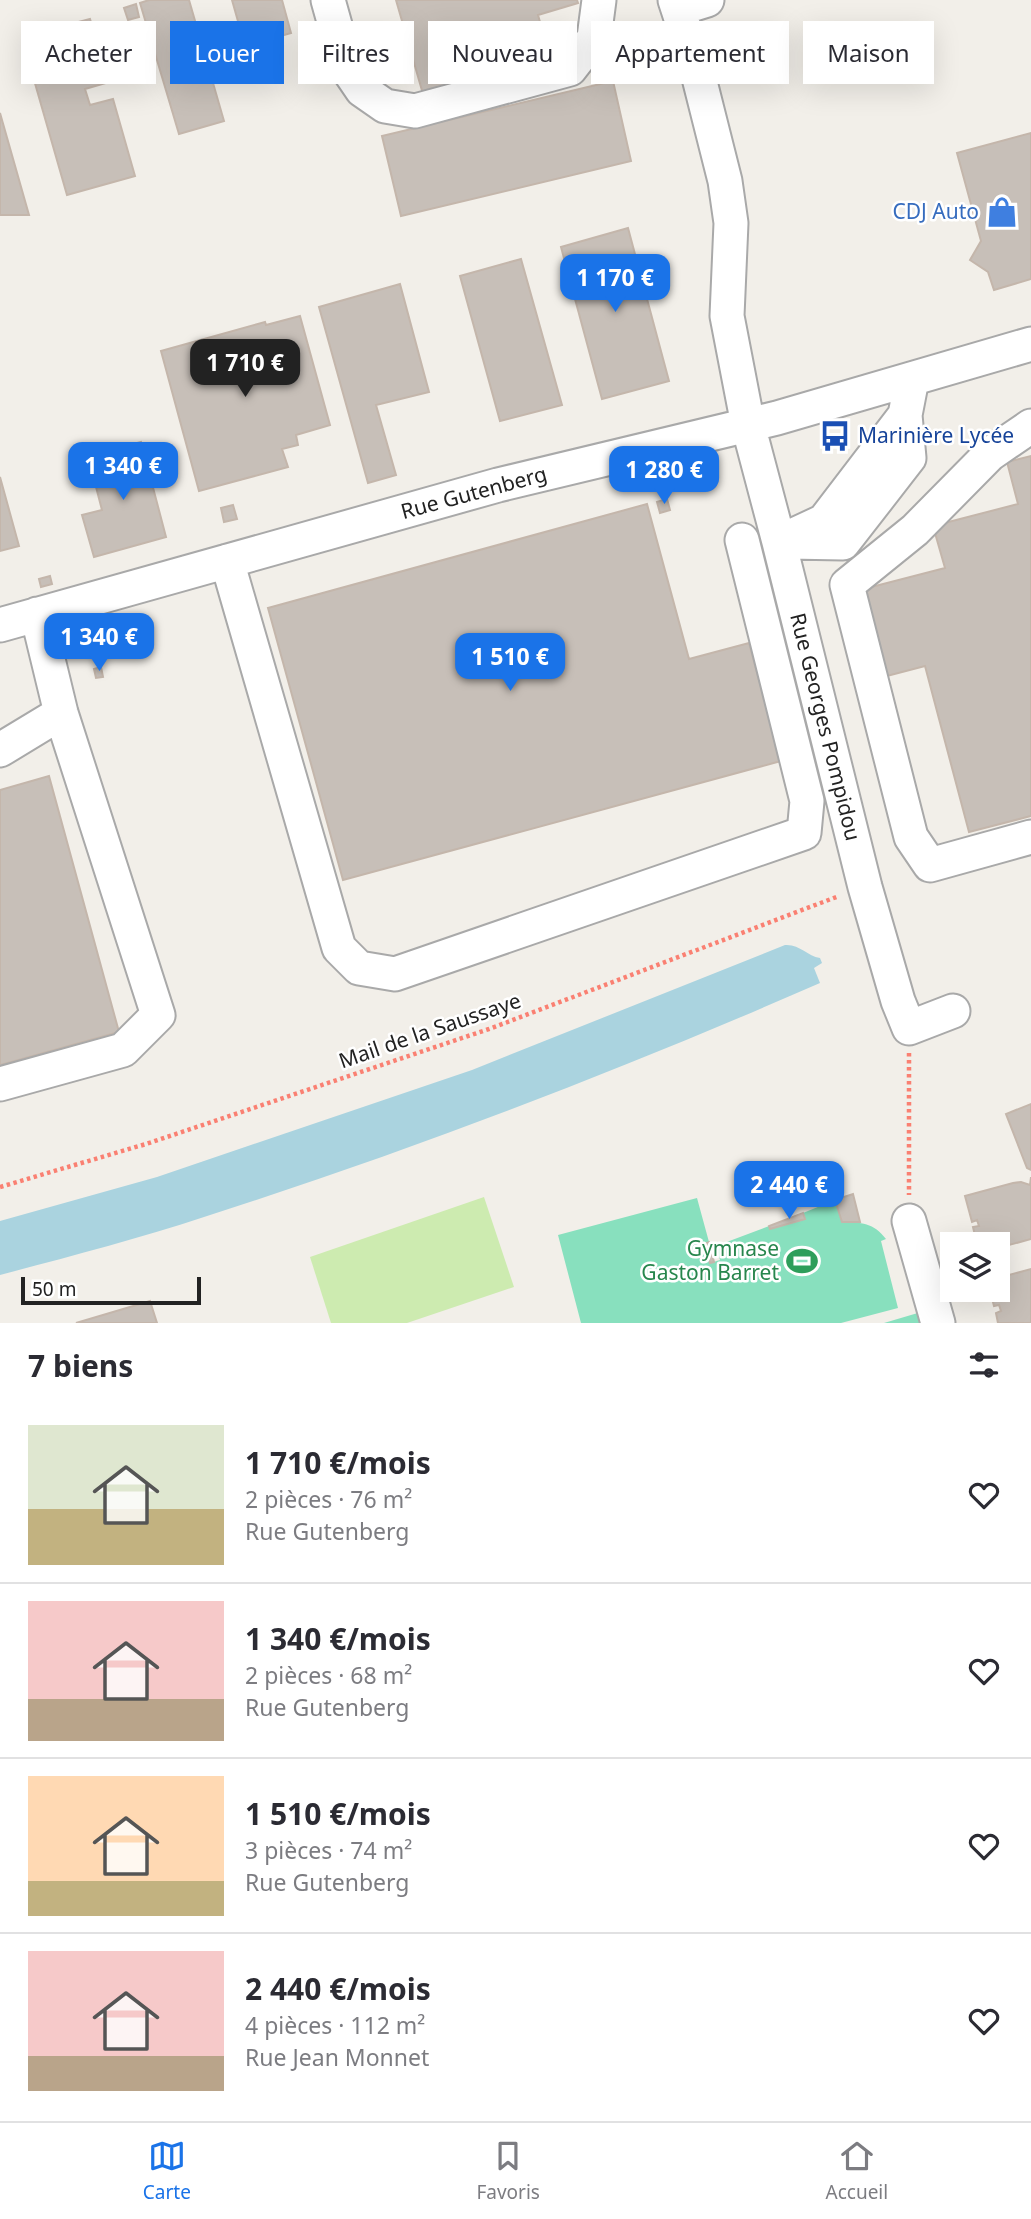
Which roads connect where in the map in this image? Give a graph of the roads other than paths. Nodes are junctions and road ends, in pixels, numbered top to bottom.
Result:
1 (328, 0) edge
2 (598, 0) edge
3 (687, 3) edge
4 (1031, 344) edge
5 (912, 379) junction
6 (748, 425) junction
7 (1031, 426) edge
8 (742, 540) dead end
9 (779, 542) junction
10 (227, 561) junction
11 (37, 614) junction
12 (0, 625) edge
13 (61, 713) junction
14 (0, 750) edge
15 (1031, 837) edge
16 (953, 1011) dead end
17 (0, 1084) edge
18 (909, 1222) road end
19 (938, 1323) edge

1 - 2 street
3 - 6 street, Rue Georges Pompidou
4 - 5 street, Rue Gutenberg
5 - 6 street, Rue Gutenberg
5 - 9 street
6 - 9 street, Rue Georges Pompidou
6 - 10 street, Rue Gutenberg
7 - 15 street
8 - 10 street
9 - 16 street, Rue Georges Pompidou
10 - 11 street, Rue Gutenberg
11 - 12 street, Rue Gutenberg
11 - 13 street
13 - 14 street
13 - 17 street
18 - 19 street

